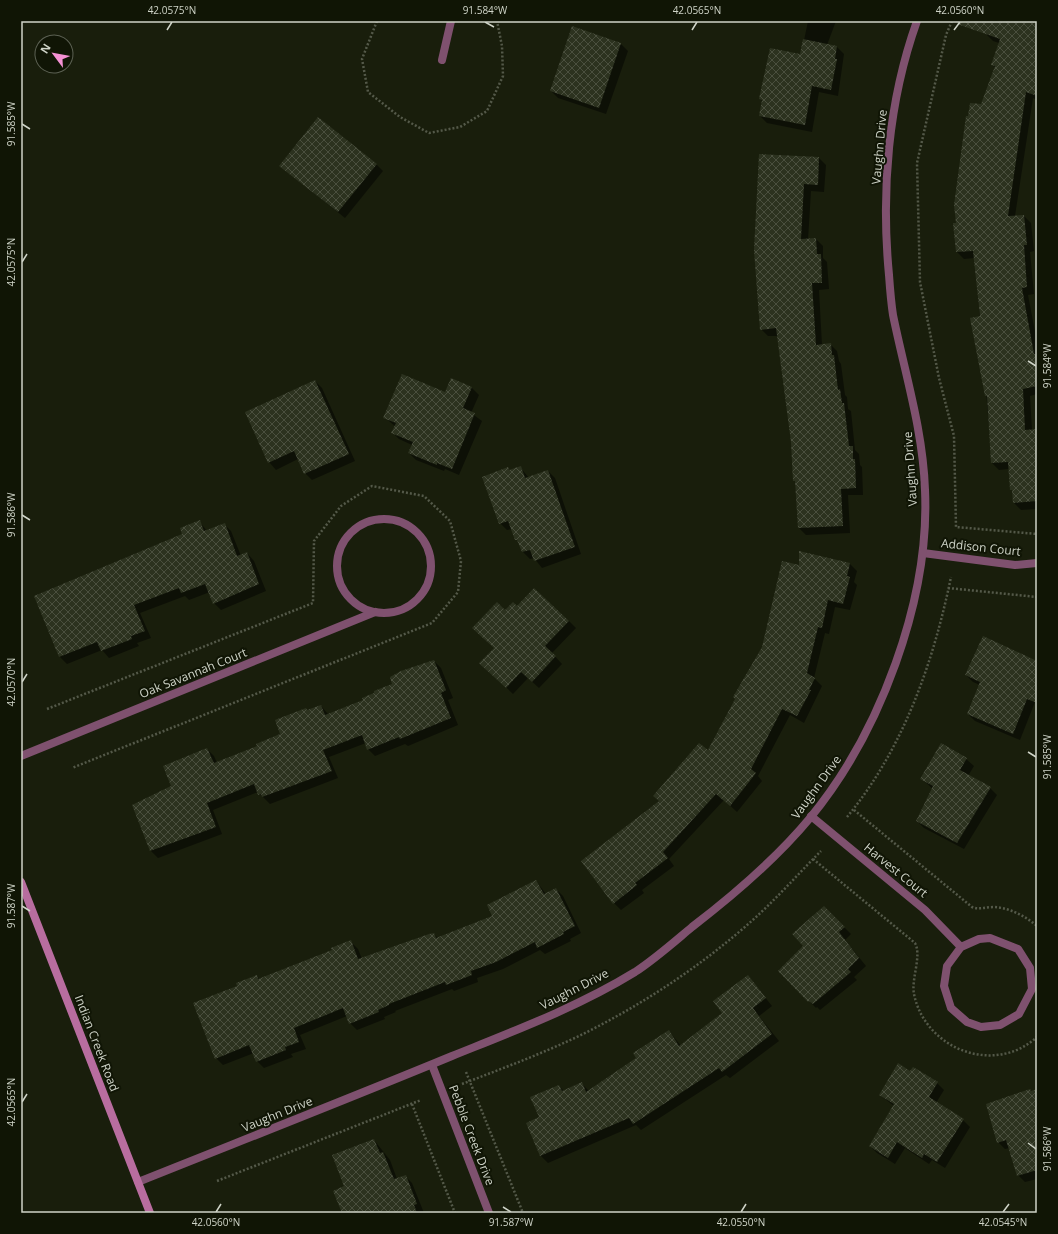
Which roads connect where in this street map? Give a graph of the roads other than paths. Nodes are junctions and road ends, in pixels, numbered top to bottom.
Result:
1 (451, 21) edge
2 (917, 21) edge
3 (442, 60) dead end
4 (923, 553) junction
5 (1037, 564) edge
6 (375, 612) junction
7 (21, 756) edge
8 (811, 816) junction
9 (21, 882) edge
10 (961, 947) junction
11 (432, 1065) junction
12 (138, 1182) junction
13 (150, 1213) edge
14 (489, 1213) edge

1 - 3 street
2 - 4 street, Vaughn Drive
4 - 5 street, Addison Court
4 - 8 street, Vaughn Drive
6 - 6 street, Oak Savannah Court
6 - 7 street, Oak Savannah Court
8 - 10 street, Harvest Court
8 - 11 street, Vaughn Drive
9 - 12 street, Indian Creek Road
10 - 10 street
11 - 12 street, Vaughn Drive
11 - 14 street, Pebble Creek Drive
12 - 13 street, Indian Creek Road

